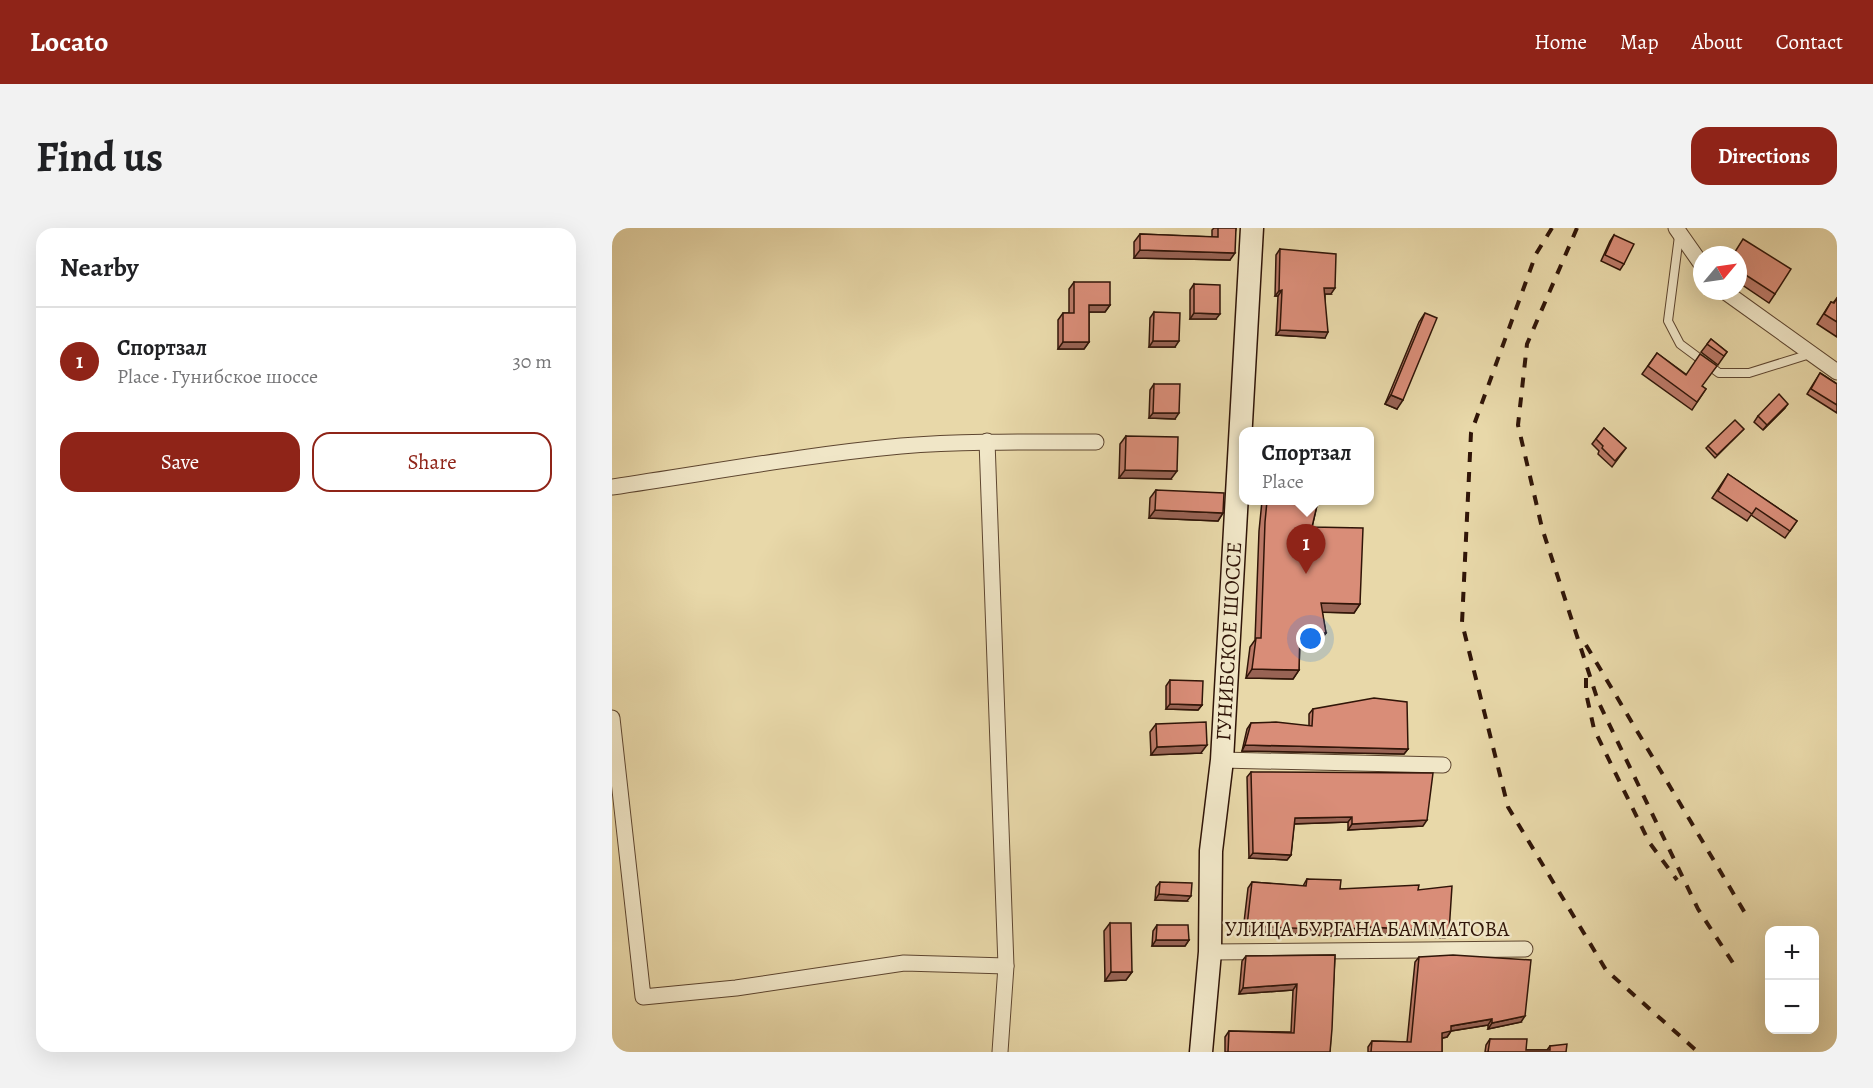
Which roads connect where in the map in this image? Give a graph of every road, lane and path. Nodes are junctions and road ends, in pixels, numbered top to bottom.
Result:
1 (1252, 228) edge
2 (1678, 231) edge
3 (1693, 252) edge
4 (1736, 300) edge
5 (1811, 354) junction
6 (1837, 372) edge
7 (1241, 427) edge
8 (987, 441) junction
9 (1096, 442) dead end
10 (1239, 459) edge
11 (612, 488) edge
12 (612, 718) edge
13 (1222, 760) junction
14 (1443, 765) dead end
15 (1525, 949) dead end
16 (1210, 952) junction
17 (1006, 966) junction
18 (1000, 1052) edge
19 (1201, 1052) edge

1 - 7 main road, ГУНИБСКОЕ ШОССЕ
2 - 3 street
2 - 5 lane
4 - 5 street
5 - 6 street
8 - 9 street
8 - 11 street
8 - 17 street
10 - 13 main road, ГУНИБСКОЕ ШОССЕ
12 - 17 street
13 - 14 street
13 - 16 main road, ГУНИБСКОЕ ШОССЕ
15 - 16 street, УЛИЦА БУРГАНА БАММАТОВА
16 - 19 main road, ГУНИБСКОЕ ШОССЕ
17 - 18 street

